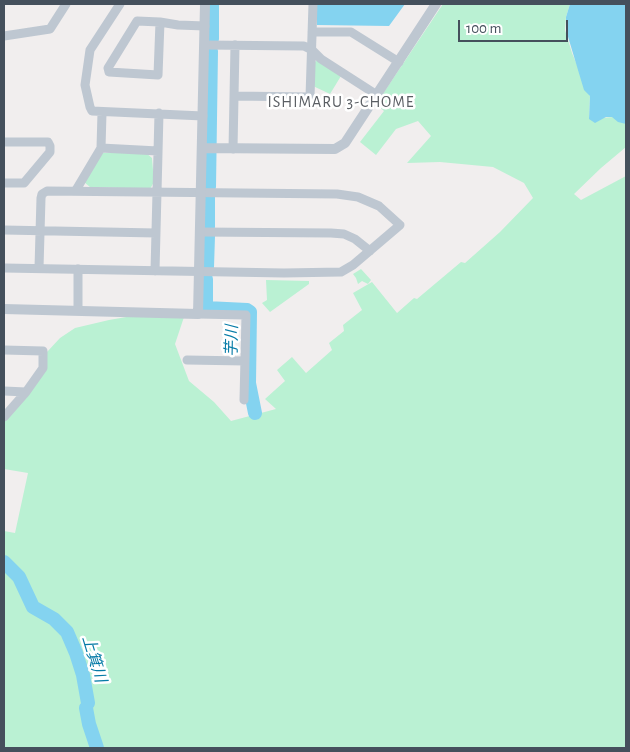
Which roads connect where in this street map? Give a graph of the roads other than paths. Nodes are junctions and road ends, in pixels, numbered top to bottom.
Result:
1 (66, 4) edge
2 (120, 4) edge
3 (205, 4) edge
4 (314, 4) edge
5 (436, 4) edge
6 (160, 22) junction
7 (205, 26) junction
8 (312, 32) junction
9 (4, 36) edge
10 (205, 45) junction
11 (235, 45) junction
12 (312, 50) junction
13 (398, 62) junction
14 (376, 95) junction
15 (234, 96) junction
16 (102, 113) junction
17 (159, 113) junction
18 (203, 116) junction
19 (4, 142) edge
20 (101, 148) junction
21 (207, 148) junction
22 (233, 149) junction
23 (158, 151) junction
24 (4, 183) edge
25 (76, 190) junction
26 (158, 193) junction
27 (201, 193) junction
28 (4, 230) edge
29 (40, 230) junction
30 (200, 232) junction
31 (156, 233) junction
32 (370, 252) junction
33 (4, 268) edge
34 (39, 268) junction
35 (78, 269) junction
36 (155, 271) junction
37 (199, 272) junction
38 (4, 309) edge
39 (78, 310) junction
40 (198, 314) junction
41 (4, 350) edge
42 (187, 360) dead end
43 (245, 361) junction
44 (4, 391) edge
45 (26, 392) junction
46 (244, 400) dead end
47 (4, 417) edge

1 - 9 street
2 - 16 street
3 - 7 street
4 - 8 street
5 - 13 street
6 - 6 street
6 - 7 street
7 - 10 street
8 - 12 street
8 - 13 street
10 - 11 street
10 - 18 street
11 - 12 street
11 - 15 street
12 - 14 street
12 - 15 street
13 - 14 street
14 - 22 street
15 - 22 street
16 - 17 street
16 - 20 street
17 - 18 street
17 - 23 street
18 - 21 street
19 - 24 street
20 - 23 street
20 - 25 street
21 - 22 street
21 - 27 street
23 - 26 street
25 - 26 street
25 - 29 street
26 - 27 street
26 - 31 street
27 - 30 street
27 - 32 street
28 - 29 street
29 - 31 street
29 - 34 street
30 - 32 street
30 - 37 street
31 - 36 street
32 - 37 street
33 - 34 street
34 - 35 street
35 - 36 street
35 - 39 street
36 - 37 street
37 - 40 street
38 - 39 street
39 - 40 street
40 - 43 street
41 - 45 street
42 - 43 street
43 - 46 street
44 - 45 street
45 - 47 street

